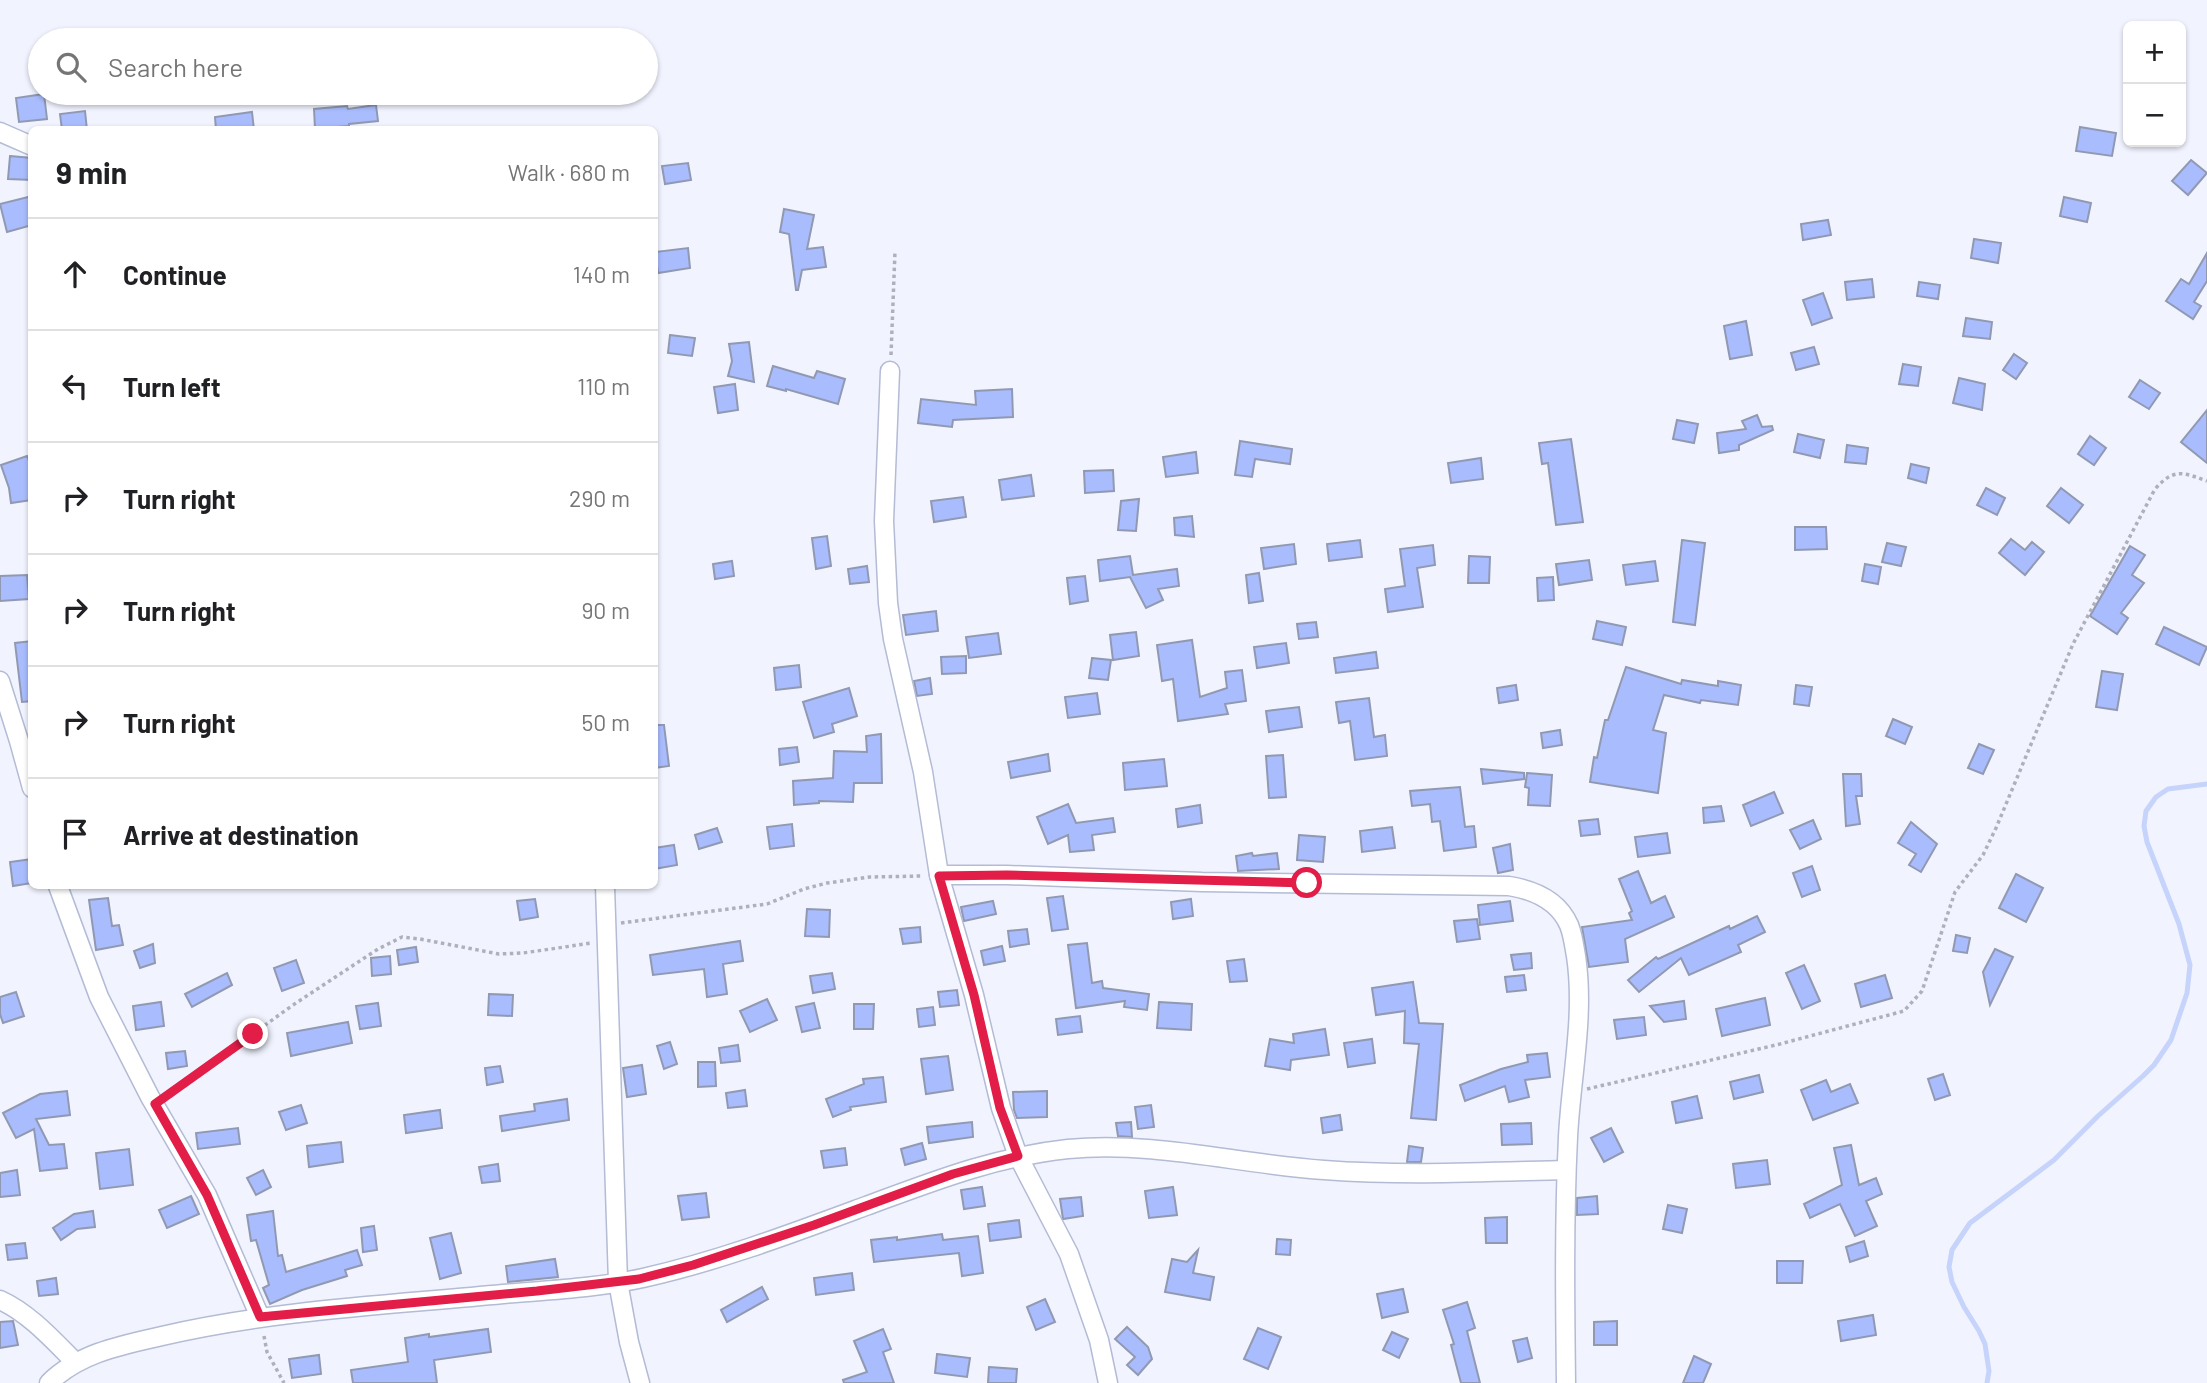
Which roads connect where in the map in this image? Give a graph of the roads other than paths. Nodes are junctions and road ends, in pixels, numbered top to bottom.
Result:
1 (0, 132) edge
2 (28, 144) edge
3 (890, 371) road end
4 (0, 681) edge
5 (28, 774) edge
6 (939, 876) junction
7 (59, 889) edge
8 (605, 889) edge
9 (1018, 1156) junction
10 (1566, 1170) junction
11 (618, 1282) junction
12 (0, 1300) edge
13 (260, 1317) junction
14 (75, 1362) junction
15 (49, 1383) edge
16 (640, 1383) edge
17 (1108, 1383) edge
18 (1566, 1383) edge

1 - 2 street
3 - 6 street
4 - 5 street
6 - 9 street
6 - 10 street
7 - 13 street
8 - 11 street
9 - 10 street
9 - 11 street
9 - 17 street
10 - 18 street
11 - 13 street
11 - 16 street
12 - 14 street
13 - 14 street
14 - 15 street

